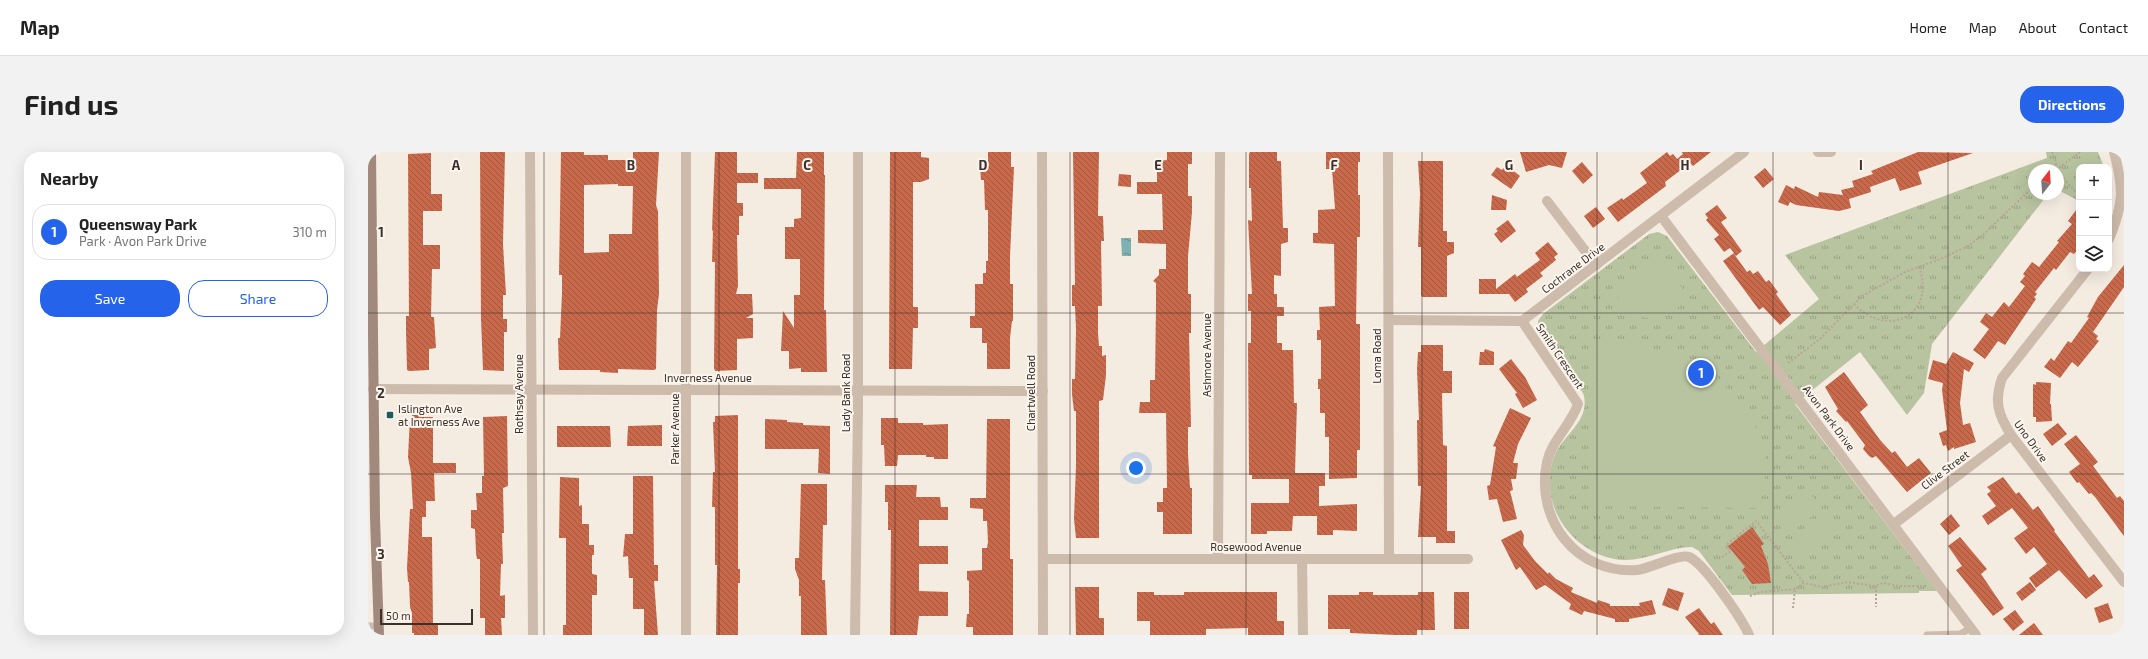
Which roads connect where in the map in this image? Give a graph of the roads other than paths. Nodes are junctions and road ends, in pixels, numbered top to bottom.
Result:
1 (371, 152) edge
2 (530, 152) edge
3 (686, 152) edge
4 (858, 152) edge
5 (1042, 152) edge
6 (1220, 152) edge
7 (1388, 152) edge
8 (1744, 152) edge
9 (1818, 152) edge
10 (1830, 152) edge
11 (2114, 152) edge
12 (2124, 193) edge
13 (1547, 201) dead end
14 (1661, 216) junction
15 (2110, 236) edge
16 (1596, 265) junction
17 (2086, 272) edge
18 (1389, 320) junction
19 (1522, 321) junction
20 (370, 338) edge
21 (373, 389) junction
22 (531, 389) junction
23 (687, 390) junction
24 (858, 391) junction
25 (1043, 392) junction
26 (2011, 435) junction
27 (371, 518) edge
28 (1894, 524) junction
29 (1043, 559) junction
30 (1218, 559) junction
31 (1302, 559) junction
32 (1389, 559) junction
33 (1468, 559) dead end
34 (2124, 582) edge
35 (376, 631) edge
36 (1974, 632) edge
37 (533, 635) edge
38 (686, 635) edge
39 (855, 635) edge
40 (1043, 635) edge
41 (1303, 635) edge
42 (1749, 635) edge
43 (1927, 635) edge

1 - 20 main road
2 - 22 street, Rothsay Avenue
3 - 23 street, Parker Avenue
4 - 24 street, Lady Bank Road
5 - 25 street, Chartwell Road
6 - 30 street, Ashmore Avenue
7 - 18 street, Loma Road
8 - 14 street, Cochrane Drive
9 - 10 street
11 - 12 street
12 - 15 street
13 - 16 street
14 - 16 street, Cochrane Drive
14 - 28 street, Avon Park Drive
16 - 19 street, Cochrane Drive
17 - 26 street, Uno Drive
18 - 19 street
18 - 32 street, Loma Road
19 - 42 street, Smith Crescent
20 - 21 main road
21 - 22 street, Inverness Avenue
21 - 27 main road
22 - 23 street, Inverness Avenue
22 - 37 street, Rothsay Avenue
23 - 24 street, Inverness Avenue
23 - 38 street, Parker Avenue
24 - 25 street, Inverness Avenue
24 - 39 street, Lady Bank Road
25 - 29 street, Chartwell Road
26 - 28 street, Clive Street
26 - 34 street, Uno Drive
27 - 35 main road
28 - 36 street, Avon Park Drive
29 - 30 street, Rosewood Avenue
29 - 40 street, Chartwell Road
30 - 31 street, Rosewood Avenue
31 - 32 street, Rosewood Avenue
31 - 41 street
32 - 33 street, Rosewood Avenue
36 - 43 lane

